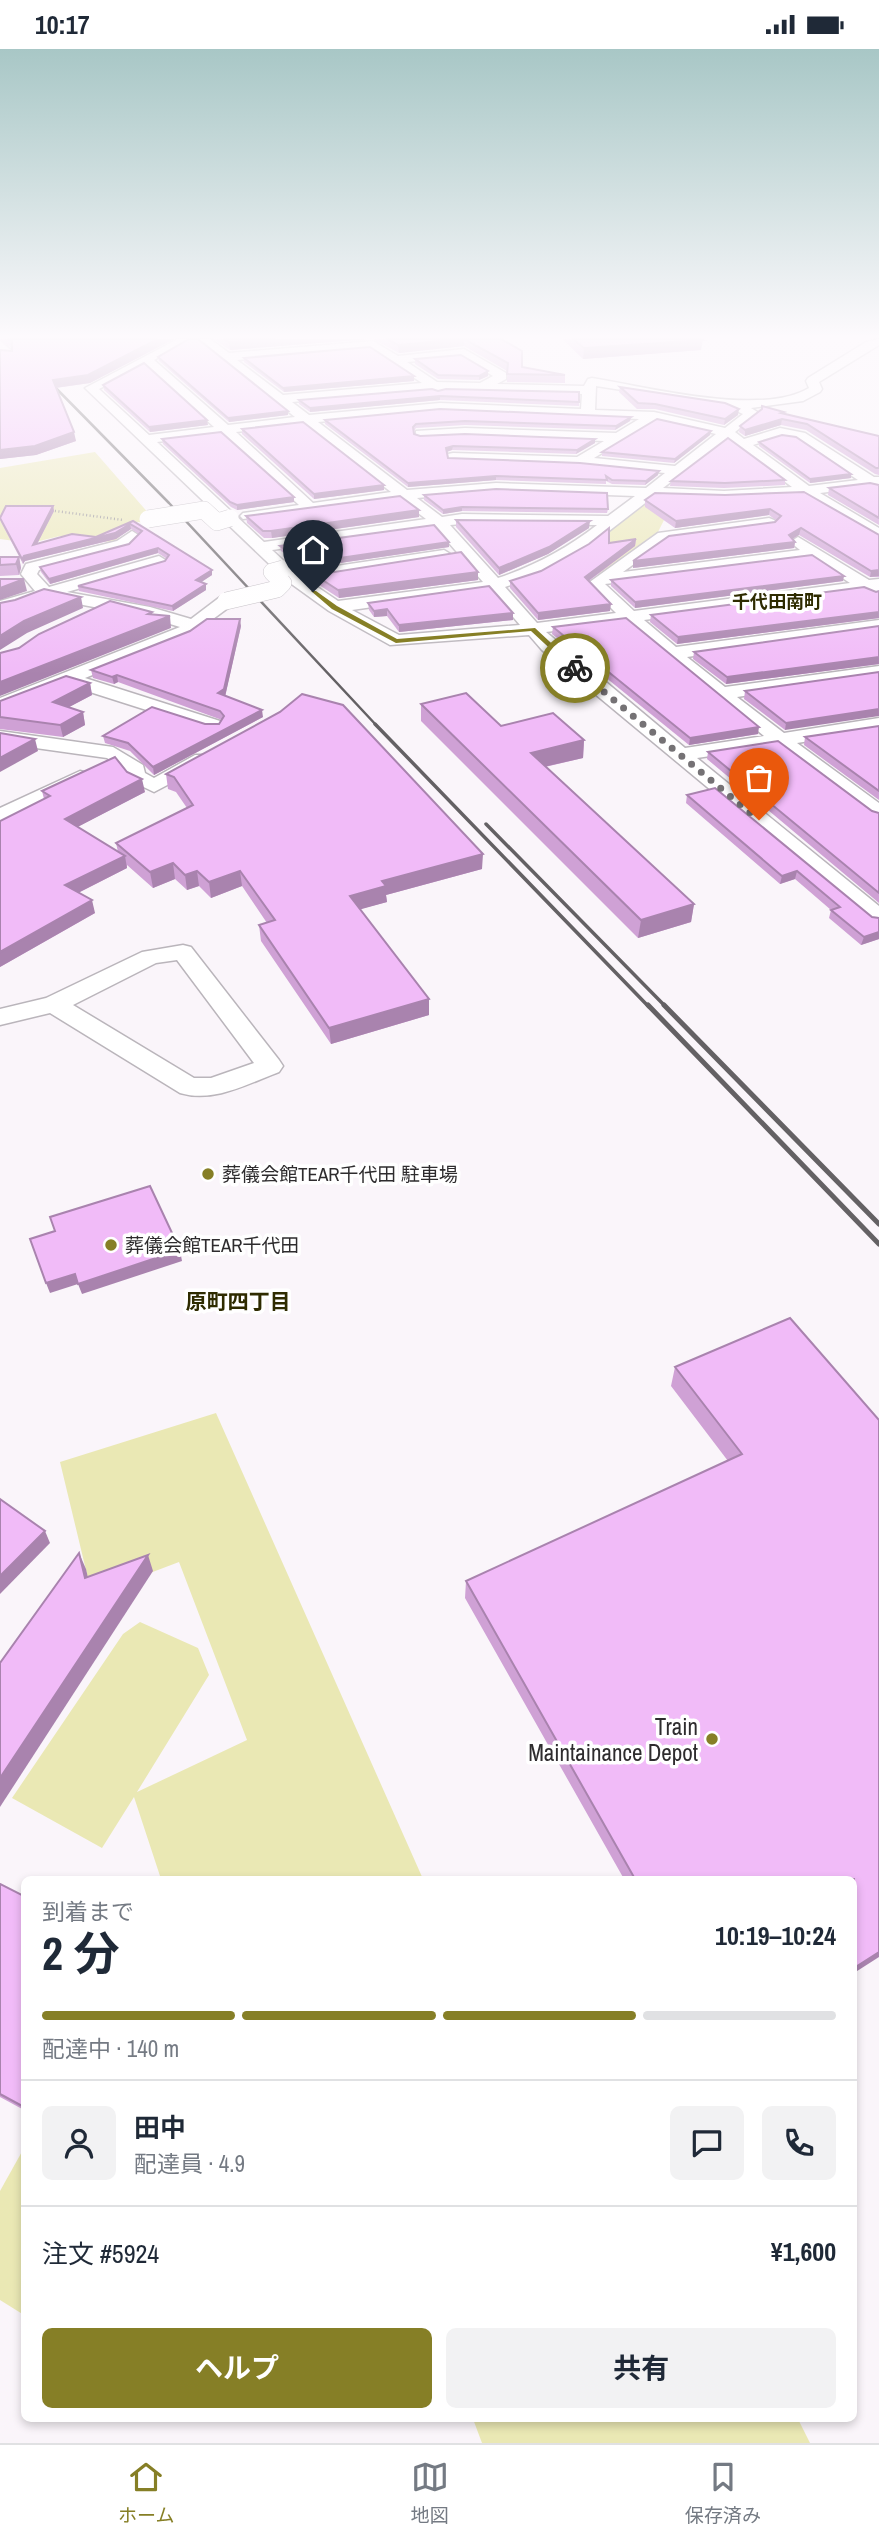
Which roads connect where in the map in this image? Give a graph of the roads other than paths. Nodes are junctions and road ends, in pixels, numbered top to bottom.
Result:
1 (156, 451) edge
2 (250, 451) edge
3 (348, 451) edge
4 (444, 451) edge
5 (596, 451) edge
6 (701, 451) edge
7 (751, 451) edge
8 (824, 451) edge
9 (453, 457) junction
10 (580, 461) junction
11 (676, 470) junction
12 (876, 483) edge
13 (496, 487) junction
14 (806, 491) junction
15 (644, 494) junction
16 (403, 495) junction
17 (724, 495) junction
18 (309, 507) junction
19 (230, 518) junction
20 (148, 519) road end
21 (611, 521) junction
22 (438, 522) junction
23 (769, 523) junction
24 (879, 535) edge
25 (132, 536) edge
26 (260, 547) junction
27 (465, 552) junction
28 (815, 553) junction
29 (157, 566) edge
30 (288, 573) junction
31 (601, 580) junction
32 (13, 583) edge
33 (494, 585) junction
34 (41, 588) junction
35 (875, 588) edge
36 (110, 605) junction
37 (0, 606) edge
38 (335, 607) junction
39 (85, 617) edge
40 (629, 617) junction
41 (193, 625) junction
42 (879, 625) edge
43 (532, 629) junction
44 (674, 653) junction
45 (879, 671) edge
46 (66, 678) junction
47 (723, 693) junction
48 (0, 705) edge
49 (879, 724) edge
50 (214, 725) edge
51 (0, 737) edge
52 (780, 739) junction
53 (225, 747) edge
54 (680, 755) junction
55 (121, 757) junction
56 (879, 784) edge
57 (848, 789) junction
58 (879, 813) edge
59 (0, 816) edge
60 (879, 918) edge
61 (54, 1004) junction
62 (0, 1017) edge

1 - 19 street
2 - 18 street
3 - 16 street
4 - 9 street
5 - 10 street
6 - 11 street
7 - 14 street
8 - 12 street
9 - 10 street
9 - 13 street
10 - 11 street
11 - 15 street
12 - 14 street
13 - 15 street
13 - 16 street
14 - 17 street
14 - 24 street
15 - 17 street
15 - 21 street
16 - 18 street
16 - 22 street
17 - 23 street
18 - 19 street
19 - 20 street, bridge
19 - 26 street
21 - 22 street
21 - 33 street
22 - 26 street
22 - 27 street
23 - 28 street
23 - 31 street
25 - 34 street
26 - 30 street
27 - 30 street
27 - 33 street
28 - 31 street
28 - 35 street
29 - 34 street
30 - 38 street
30 - 41 street, bridge
31 - 40 street
32 - 34 street
33 - 38 street
33 - 43 street
34 - 36 street
34 - 37 street
35 - 40 street
36 - 39 street
36 - 41 street
38 - 43 street
40 - 43 street
40 - 44 street
41 - 46 street
42 - 44 street
43 - 54 street
44 - 47 street
45 - 47 street
46 - 48 street
46 - 50 street
47 - 52 street
49 - 52 street
51 - 55 street
52 - 54 street
52 - 57 street
53 - 55 street
54 - 60 street
55 - 59 street
56 - 57 street
57 - 58 street
61 - 61 street
61 - 62 street

